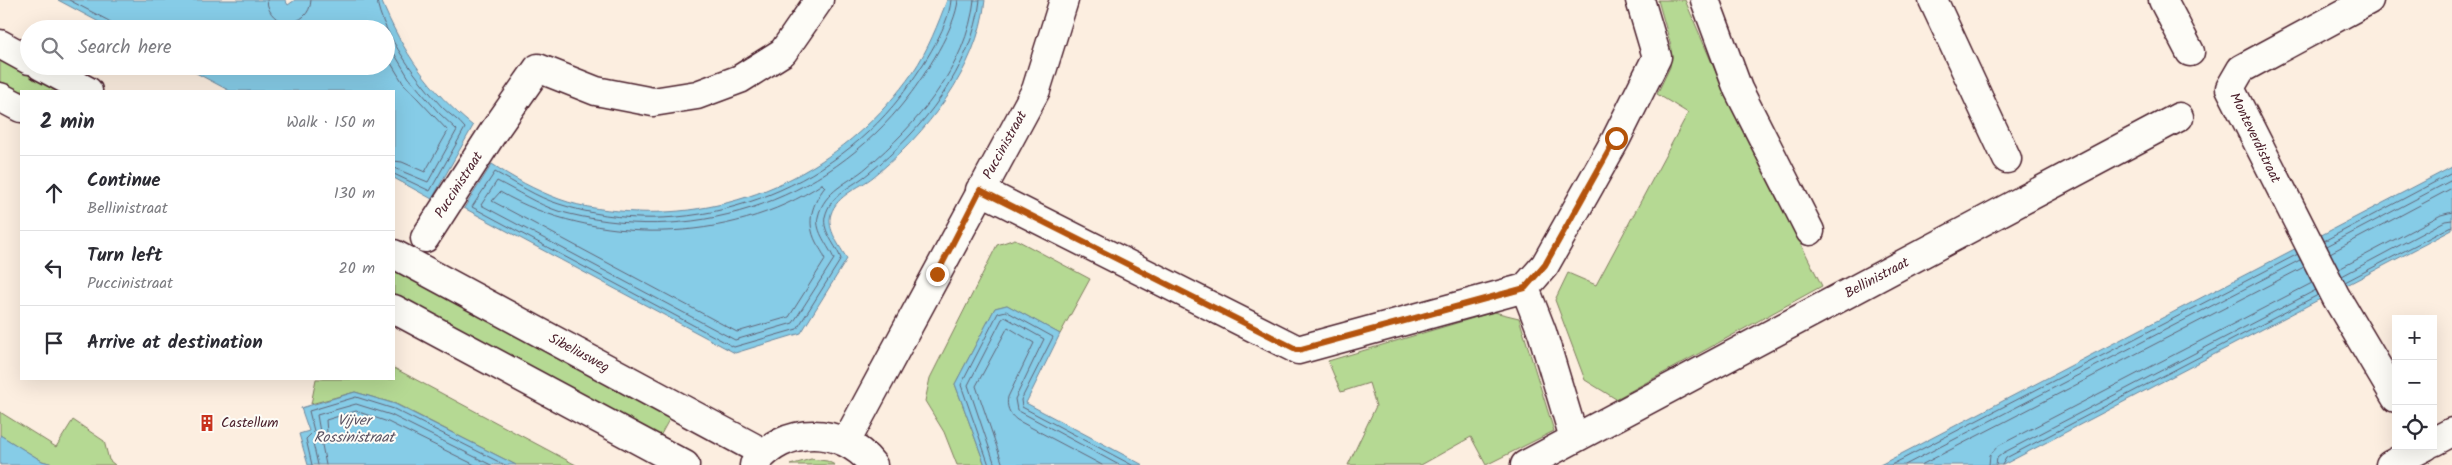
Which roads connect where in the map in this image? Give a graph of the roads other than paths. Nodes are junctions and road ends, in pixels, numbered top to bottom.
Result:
1 (819, 0) edge
2 (1064, 0) edge
3 (1640, 0) edge
4 (1705, 0) edge
5 (1932, 0) edge
6 (2163, 0) edge
7 (2369, 0) edge
8 (0, 44) edge
9 (2190, 52) dead end
10 (20, 55) edge
11 (58, 75) edge
12 (86, 90) edge
13 (0, 97) edge
14 (20, 107) edge
15 (2178, 117) dead end
16 (2007, 159) dead end
17 (980, 190) junction
18 (1810, 231) dead end
19 (425, 238) dead end
20 (395, 255) edge
21 (1525, 288) junction
22 (395, 310) edge
23 (2392, 391) edge
24 (2452, 432) edge
25 (1574, 438) junction
26 (2437, 440) edge
27 (846, 442) junction
28 (2418, 450) edge
29 (759, 459) edge
30 (685, 465) edge
31 (873, 465) edge
32 (1525, 465) edge
33 (2390, 465) edge

1 - 19 street, Puccinistraat
2 - 17 street, Puccinistraat
3 - 21 street
4 - 18 street
5 - 16 street
6 - 9 street
7 - 23 street, Monteverdistraat
8 - 10 street
11 - 12 street
13 - 14 street
15 - 25 street, Bellinistraat
17 - 21 street
17 - 27 street, Puccinistraat
20 - 29 street, Sibeliusweg
21 - 25 street
22 - 30 street
24 - 26 street
25 - 32 street, Bellinistraat
27 - 29 street
27 - 31 street
28 - 33 street

